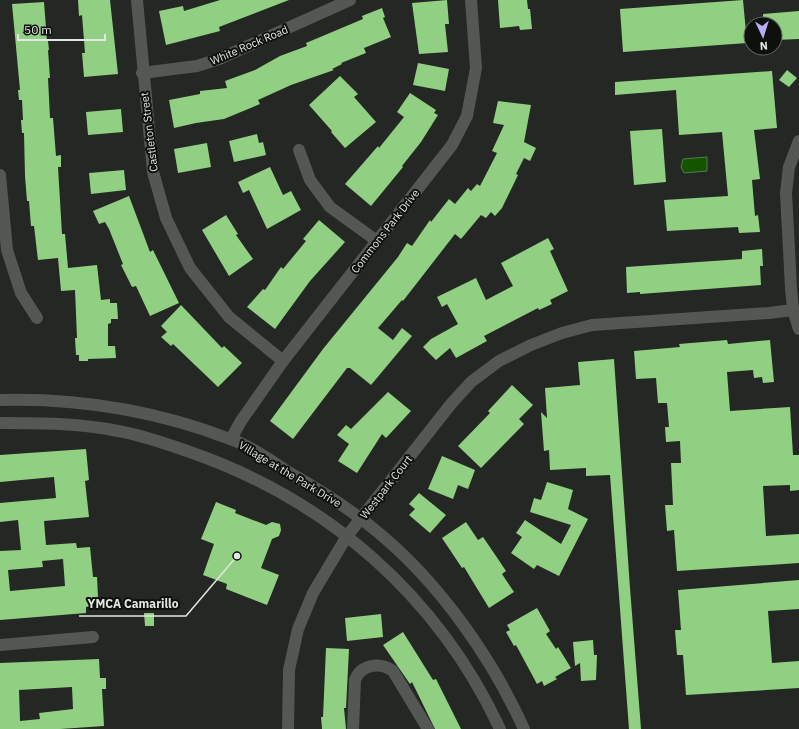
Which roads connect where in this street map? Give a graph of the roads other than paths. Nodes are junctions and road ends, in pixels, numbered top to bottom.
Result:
1 (137, 0) edge
2 (350, 0) edge
3 (471, 0) edge
4 (142, 73) junction
5 (799, 141) edge
6 (299, 150) dead end
7 (0, 175) edge
8 (377, 241) junction
9 (793, 310) junction
10 (37, 318) dead end
11 (799, 329) edge
12 (283, 361) junction
13 (0, 400) edge
14 (0, 423) edge
15 (232, 439) junction
16 (361, 519) junction
17 (347, 536) junction
18 (93, 637) dead end
19 (0, 645) edge
20 (288, 729) edge
21 (353, 729) edge
22 (428, 729) edge
23 (500, 729) edge
24 (524, 729) edge

1 - 4 street, Castleton Street
2 - 4 street, White Rock Road
3 - 8 street, Commons Park Drive
4 - 12 street, Castleton Street
5 - 9 street
6 - 8 street
7 - 10 street
8 - 12 street, Commons Park Drive
9 - 11 street
9 - 16 street, Westpark Court
12 - 15 street, Commons Park Drive
13 - 15 street, Village at the Park Drive
14 - 17 street, Village at the Park Drive
15 - 16 street, Village at the Park Drive
16 - 17 street, Westpark Court
16 - 24 street, Village at the Park Drive
17 - 20 street, Westpark Court
17 - 23 street, Village at the Park Drive
18 - 19 street
21 - 22 street

